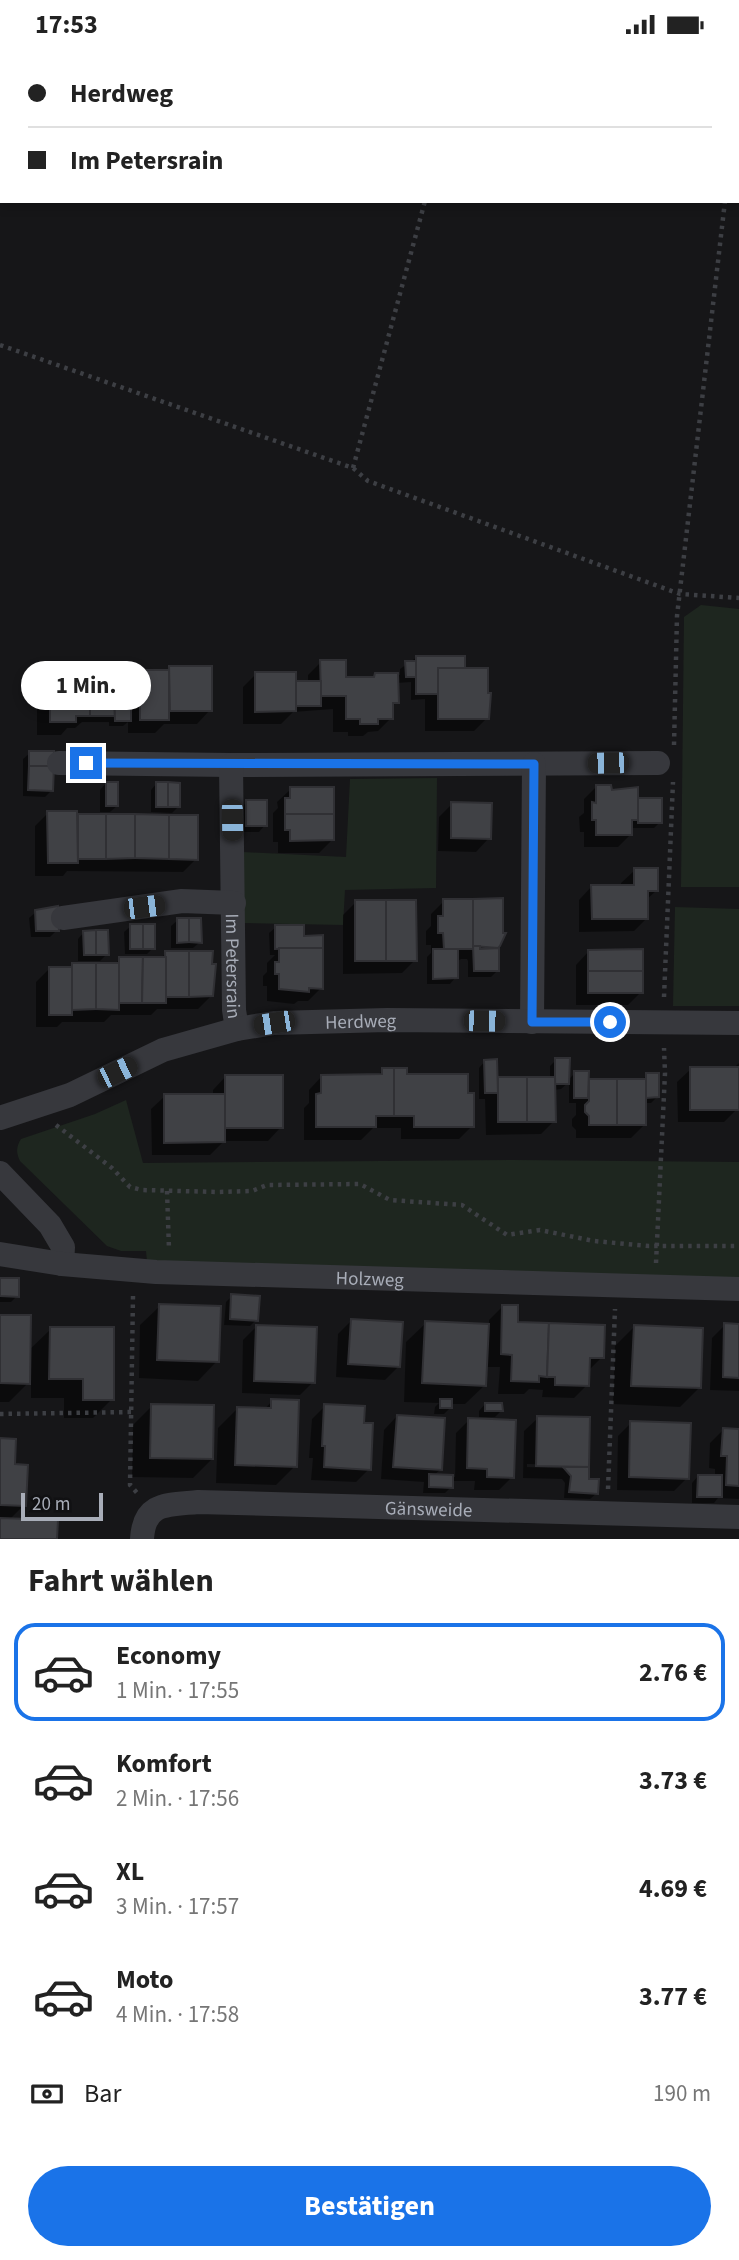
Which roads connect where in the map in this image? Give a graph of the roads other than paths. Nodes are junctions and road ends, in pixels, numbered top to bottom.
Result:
1 (59, 763) dead end
2 (668, 763) road end
3 (534, 764) junction
4 (232, 765) junction
5 (234, 903) junction
6 (64, 918) dead end
7 (532, 1022) junction
8 (739, 1023) edge
9 (237, 1029) junction
10 (0, 1118) edge
11 (0, 1173) edge
12 (0, 1254) edge
13 (62, 1264) junction
14 (739, 1289) edge
15 (739, 1517) edge
16 (142, 1539) edge

1 - 4 street
2 - 3 street
3 - 4 street
3 - 7 street
4 - 5 street, Im Petersrain
5 - 6 street, Im Petersrain
5 - 9 street, Im Petersrain
7 - 8 street, Herdweg
7 - 9 street, Herdweg
9 - 10 street, Herdweg
11 - 13 street
12 - 13 street, Holzweg
13 - 14 street, Holzweg
15 - 16 street, Gänsweide

